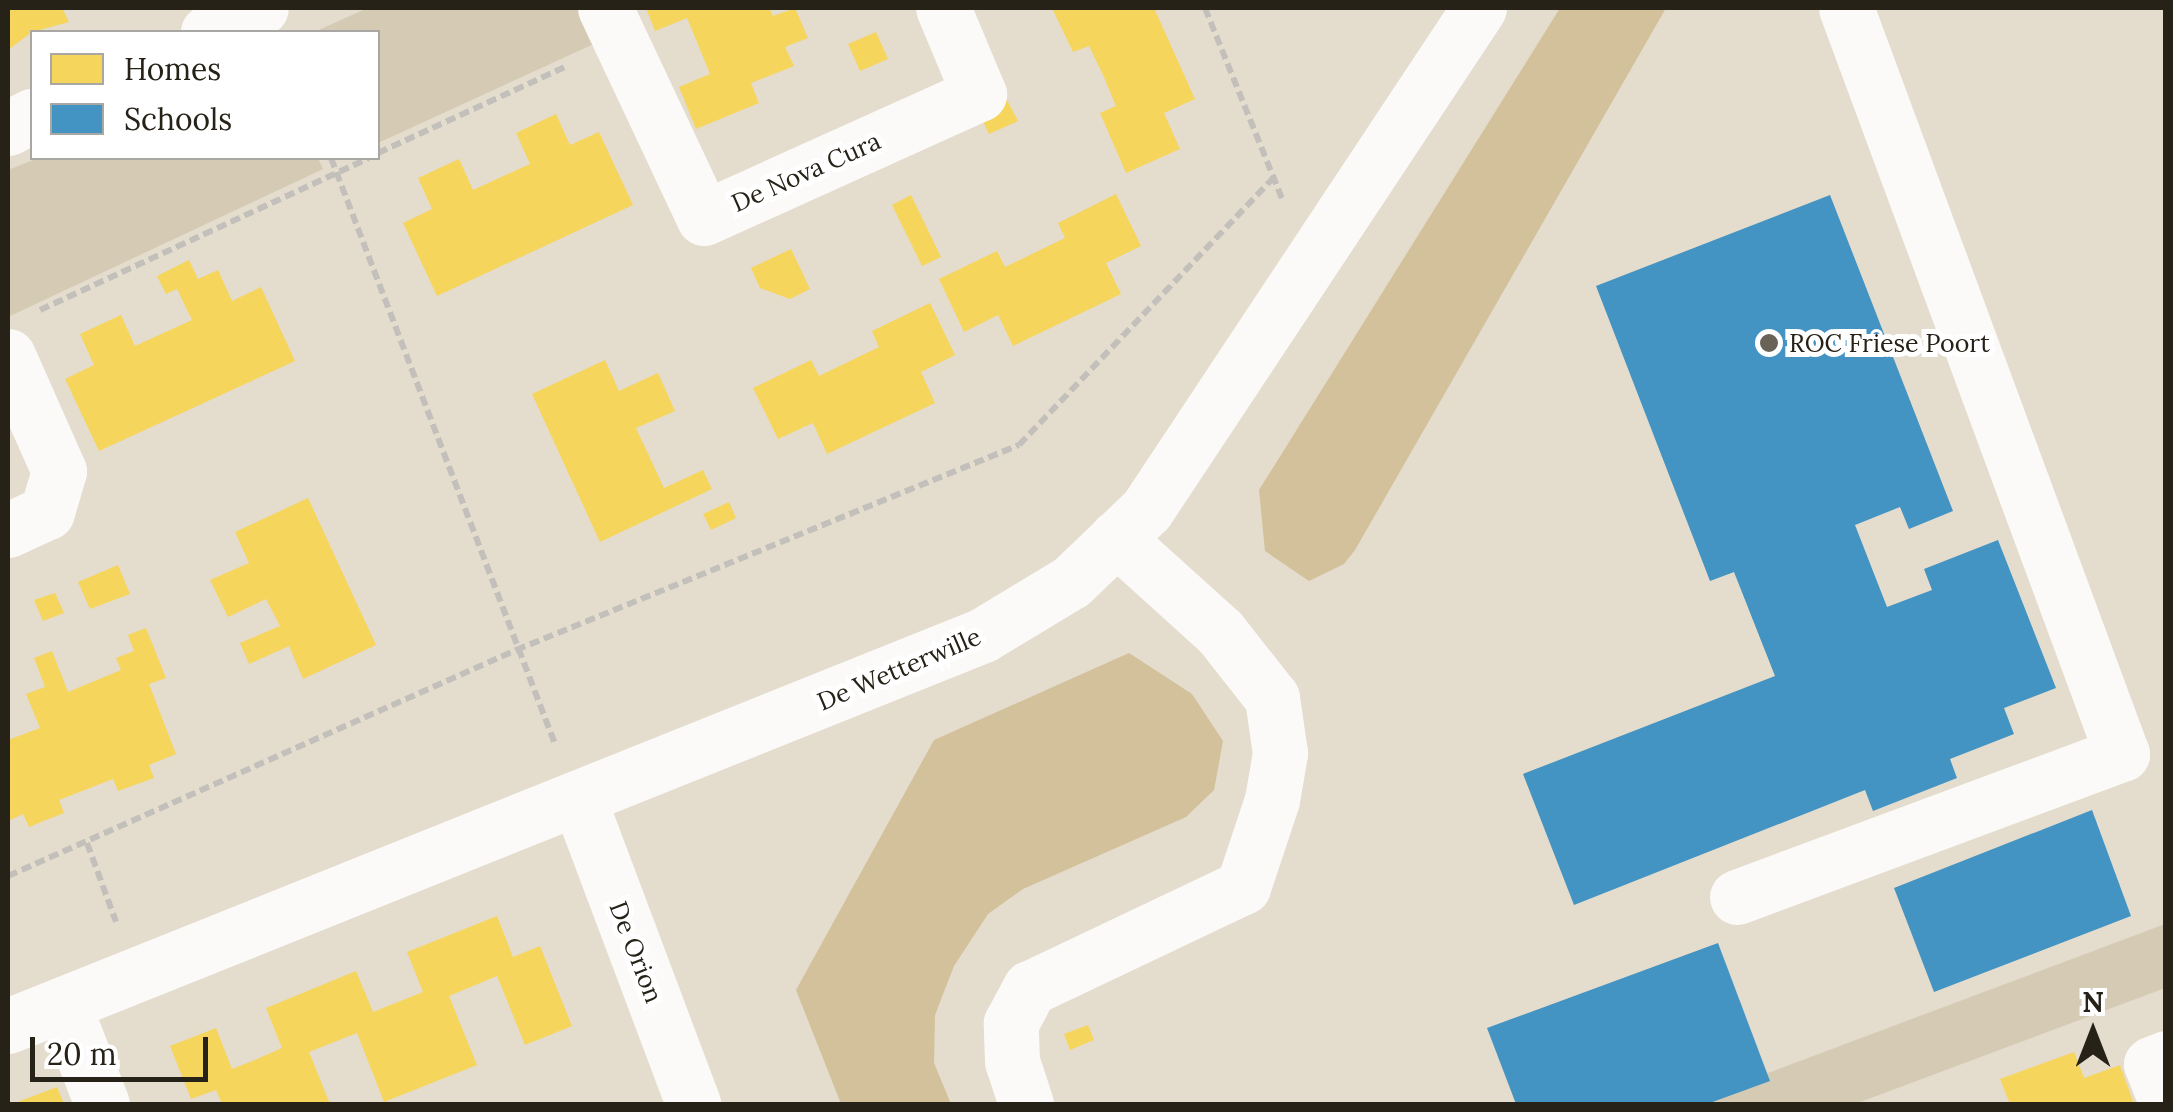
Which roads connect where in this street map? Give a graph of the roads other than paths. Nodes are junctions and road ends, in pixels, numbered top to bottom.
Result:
1 (260, 8) edge
2 (943, 8) edge
3 (1479, 8) edge
4 (1846, 8) edge
5 (614, 24) edge
6 (212, 30) edge
7 (16, 337) edge
8 (8, 530) edge
9 (1116, 538) junction
10 (579, 800) junction
11 (1737, 897) dead end
12 (62, 1004) junction
13 (8, 1026) edge
14 (2166, 1058) edge
15 (2166, 1101) edge
16 (102, 1104) edge
17 (693, 1104) edge
18 (1026, 1104) edge

1 - 6 street
2 - 5 street, De Nova Cura
3 - 9 street, De Wetterwille
4 - 11 street
7 - 8 street
9 - 10 street, De Wetterwille
9 - 18 street
10 - 12 street, De Wetterwille
10 - 17 street, De Orion
12 - 13 street, De Wetterwille
12 - 16 street
14 - 15 street

